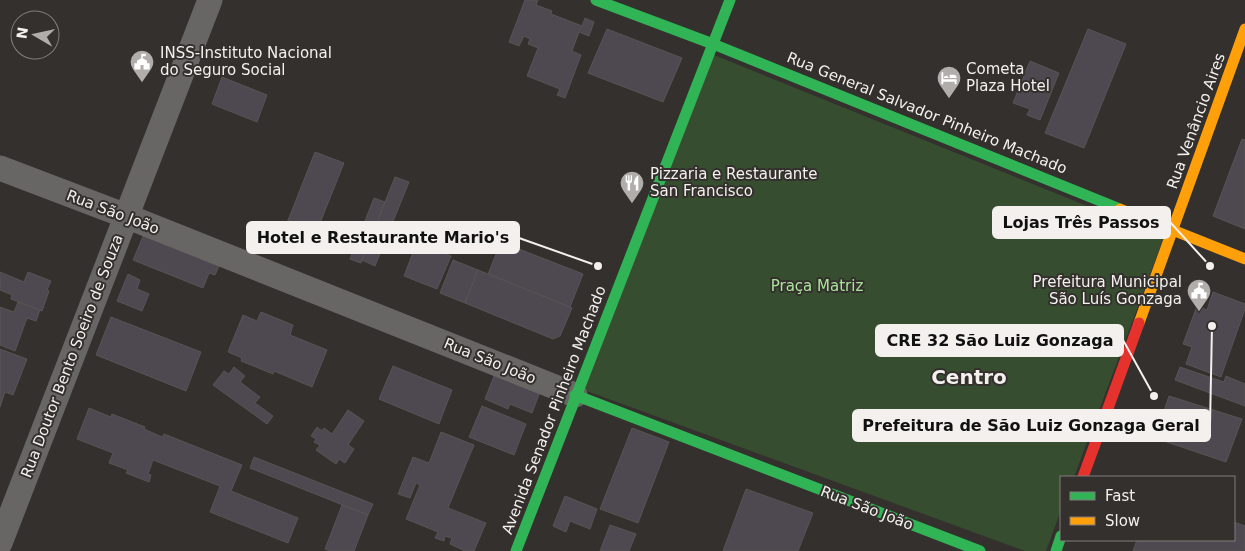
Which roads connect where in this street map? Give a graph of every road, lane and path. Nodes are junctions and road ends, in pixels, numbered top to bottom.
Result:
1 (210, 0) edge
2 (596, 0) edge
3 (730, 0) edge
4 (1245, 29) edge
5 (713, 44) junction
6 (0, 168) edge
7 (126, 216) junction
8 (1173, 229) junction
9 (1245, 259) edge
10 (575, 396) junction
11 (1083, 476) edge
12 (1060, 539) edge
13 (0, 543) edge
14 (516, 551) edge
15 (980, 551) edge
16 (1056, 551) edge

1 - 7 street, Rua Doutor Bento Soeiro de Souza
2 - 5 main road, Rua General Salvador Pinheiro Machado
3 - 5 main road, Avenida Senador Pinheiro Machado
4 - 8 main road, Rua Venâncio Aires
5 - 8 main road, Rua General Salvador Pinheiro Machado
5 - 10 main road, Avenida Senador Pinheiro Machado
6 - 7 street, Rua São João
7 - 10 street, Rua São João
7 - 13 street, Rua Doutor Bento Soeiro de Souza
8 - 9 main road, Rua General Salvador Pinheiro Machado
8 - 11 main road, Rua Venâncio Aires
10 - 14 main road, Avenida Senador Pinheiro Machado
10 - 15 main road, Rua São João
12 - 16 main road

